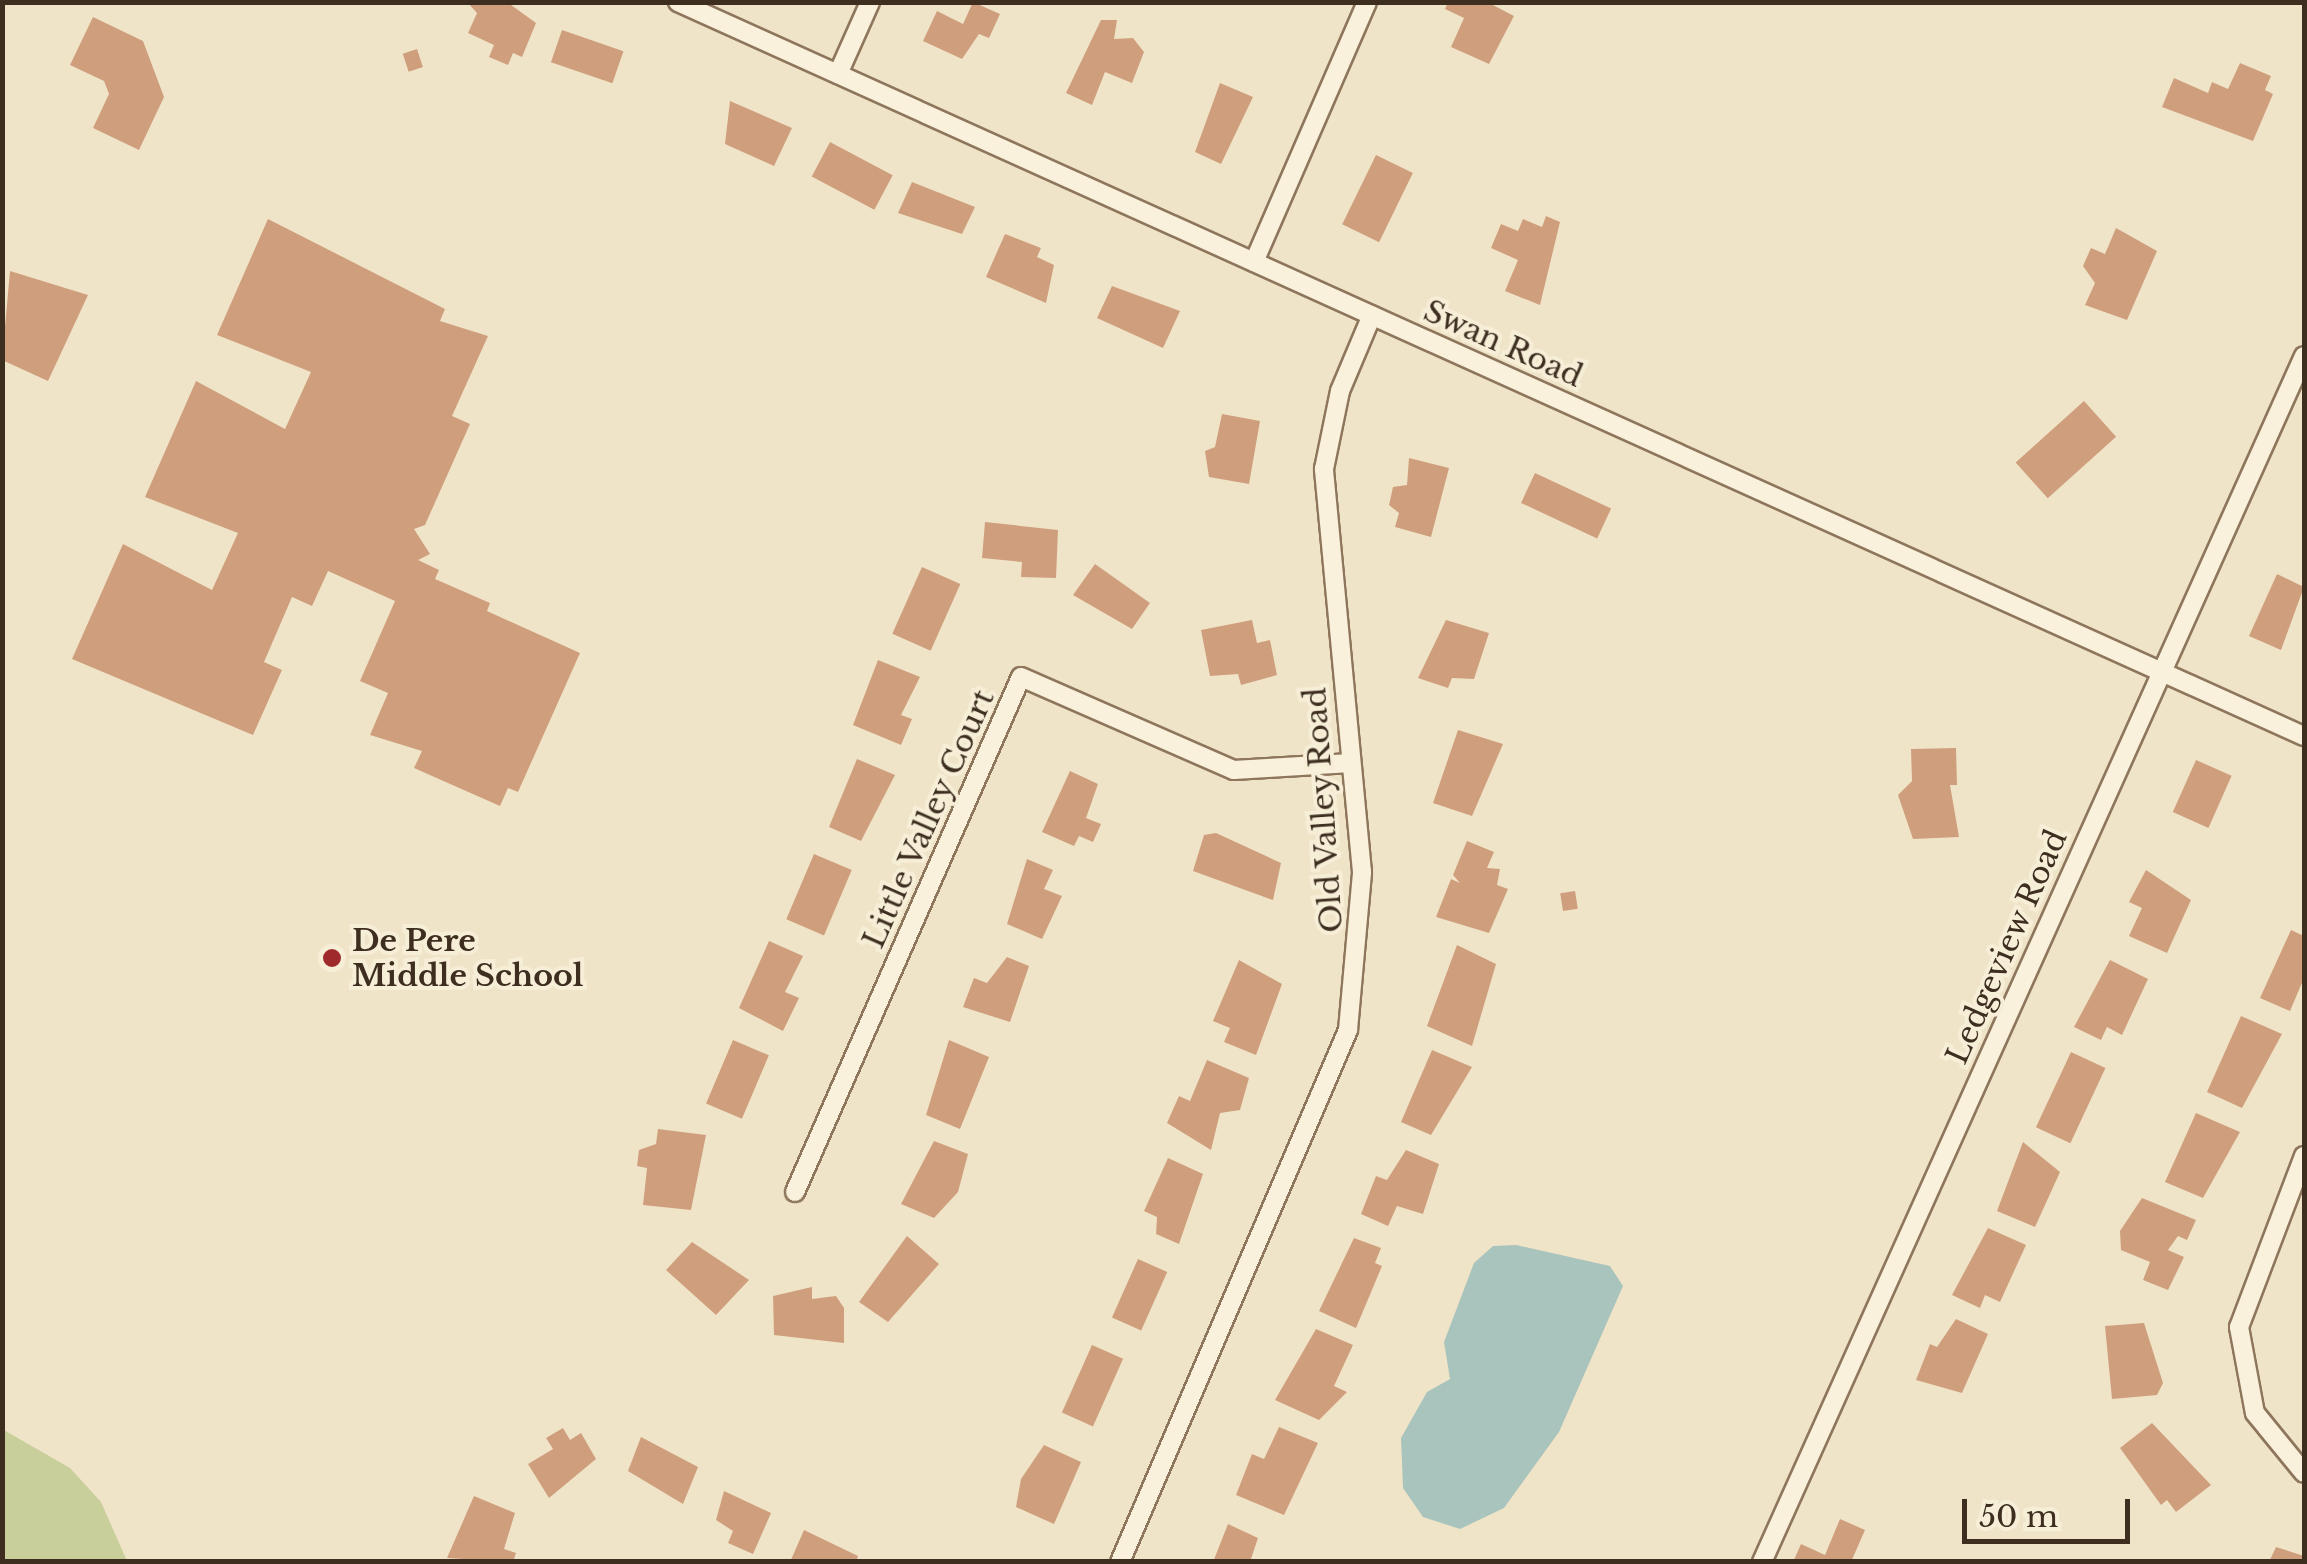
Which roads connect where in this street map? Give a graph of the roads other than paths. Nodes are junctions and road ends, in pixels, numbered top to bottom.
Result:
1 (678, 2) edge
2 (870, 2) edge
3 (1368, 2) edge
4 (838, 74) junction
5 (1254, 262) junction
6 (1372, 315) junction
7 (2304, 356) edge
8 (2160, 673) junction
9 (2304, 736) edge
10 (1351, 763) junction
11 (2304, 1156) edge
12 (795, 1192) dead end
13 (2304, 1473) edge
14 (1120, 1562) edge
15 (1762, 1562) edge

1 - 4 street, Swan Road
2 - 4 street
3 - 5 street
4 - 5 street, Swan Road
5 - 6 street, Swan Road
6 - 8 street, Swan Road
6 - 10 street, Old Valley Road
7 - 8 street, Ledgeview Road
8 - 9 street, Swan Road
8 - 15 street, Ledgeview Road
10 - 12 street, Little Valley Court
10 - 14 street, Old Valley Road
11 - 13 street

